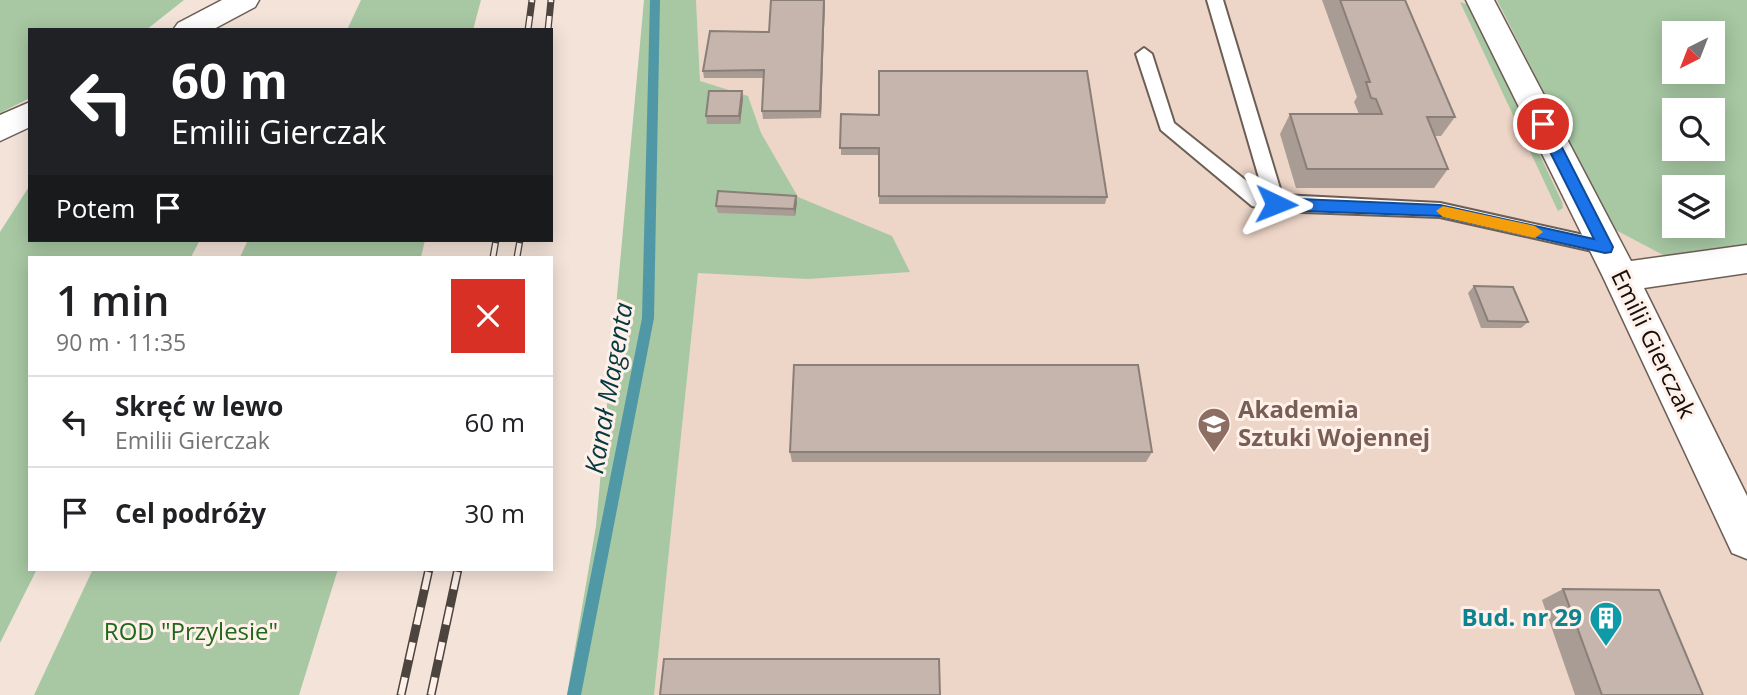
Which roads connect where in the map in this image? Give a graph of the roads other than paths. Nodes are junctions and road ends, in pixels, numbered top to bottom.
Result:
1 (245, 0) edge
2 (1215, 0) edge
3 (1480, 0) edge
4 (192, 28) edge
5 (1144, 54) dead end
6 (28, 114) edge
7 (0, 129) edge
8 (1276, 204) junction
9 (1747, 260) edge
10 (1613, 262) junction
11 (1747, 539) edge

1 - 4 street
2 - 8 lane
3 - 10 street, Emilii Gierczak
5 - 8 lane
6 - 7 street
8 - 10 lane
9 - 10 street
10 - 11 street, Emilii Gierczak

